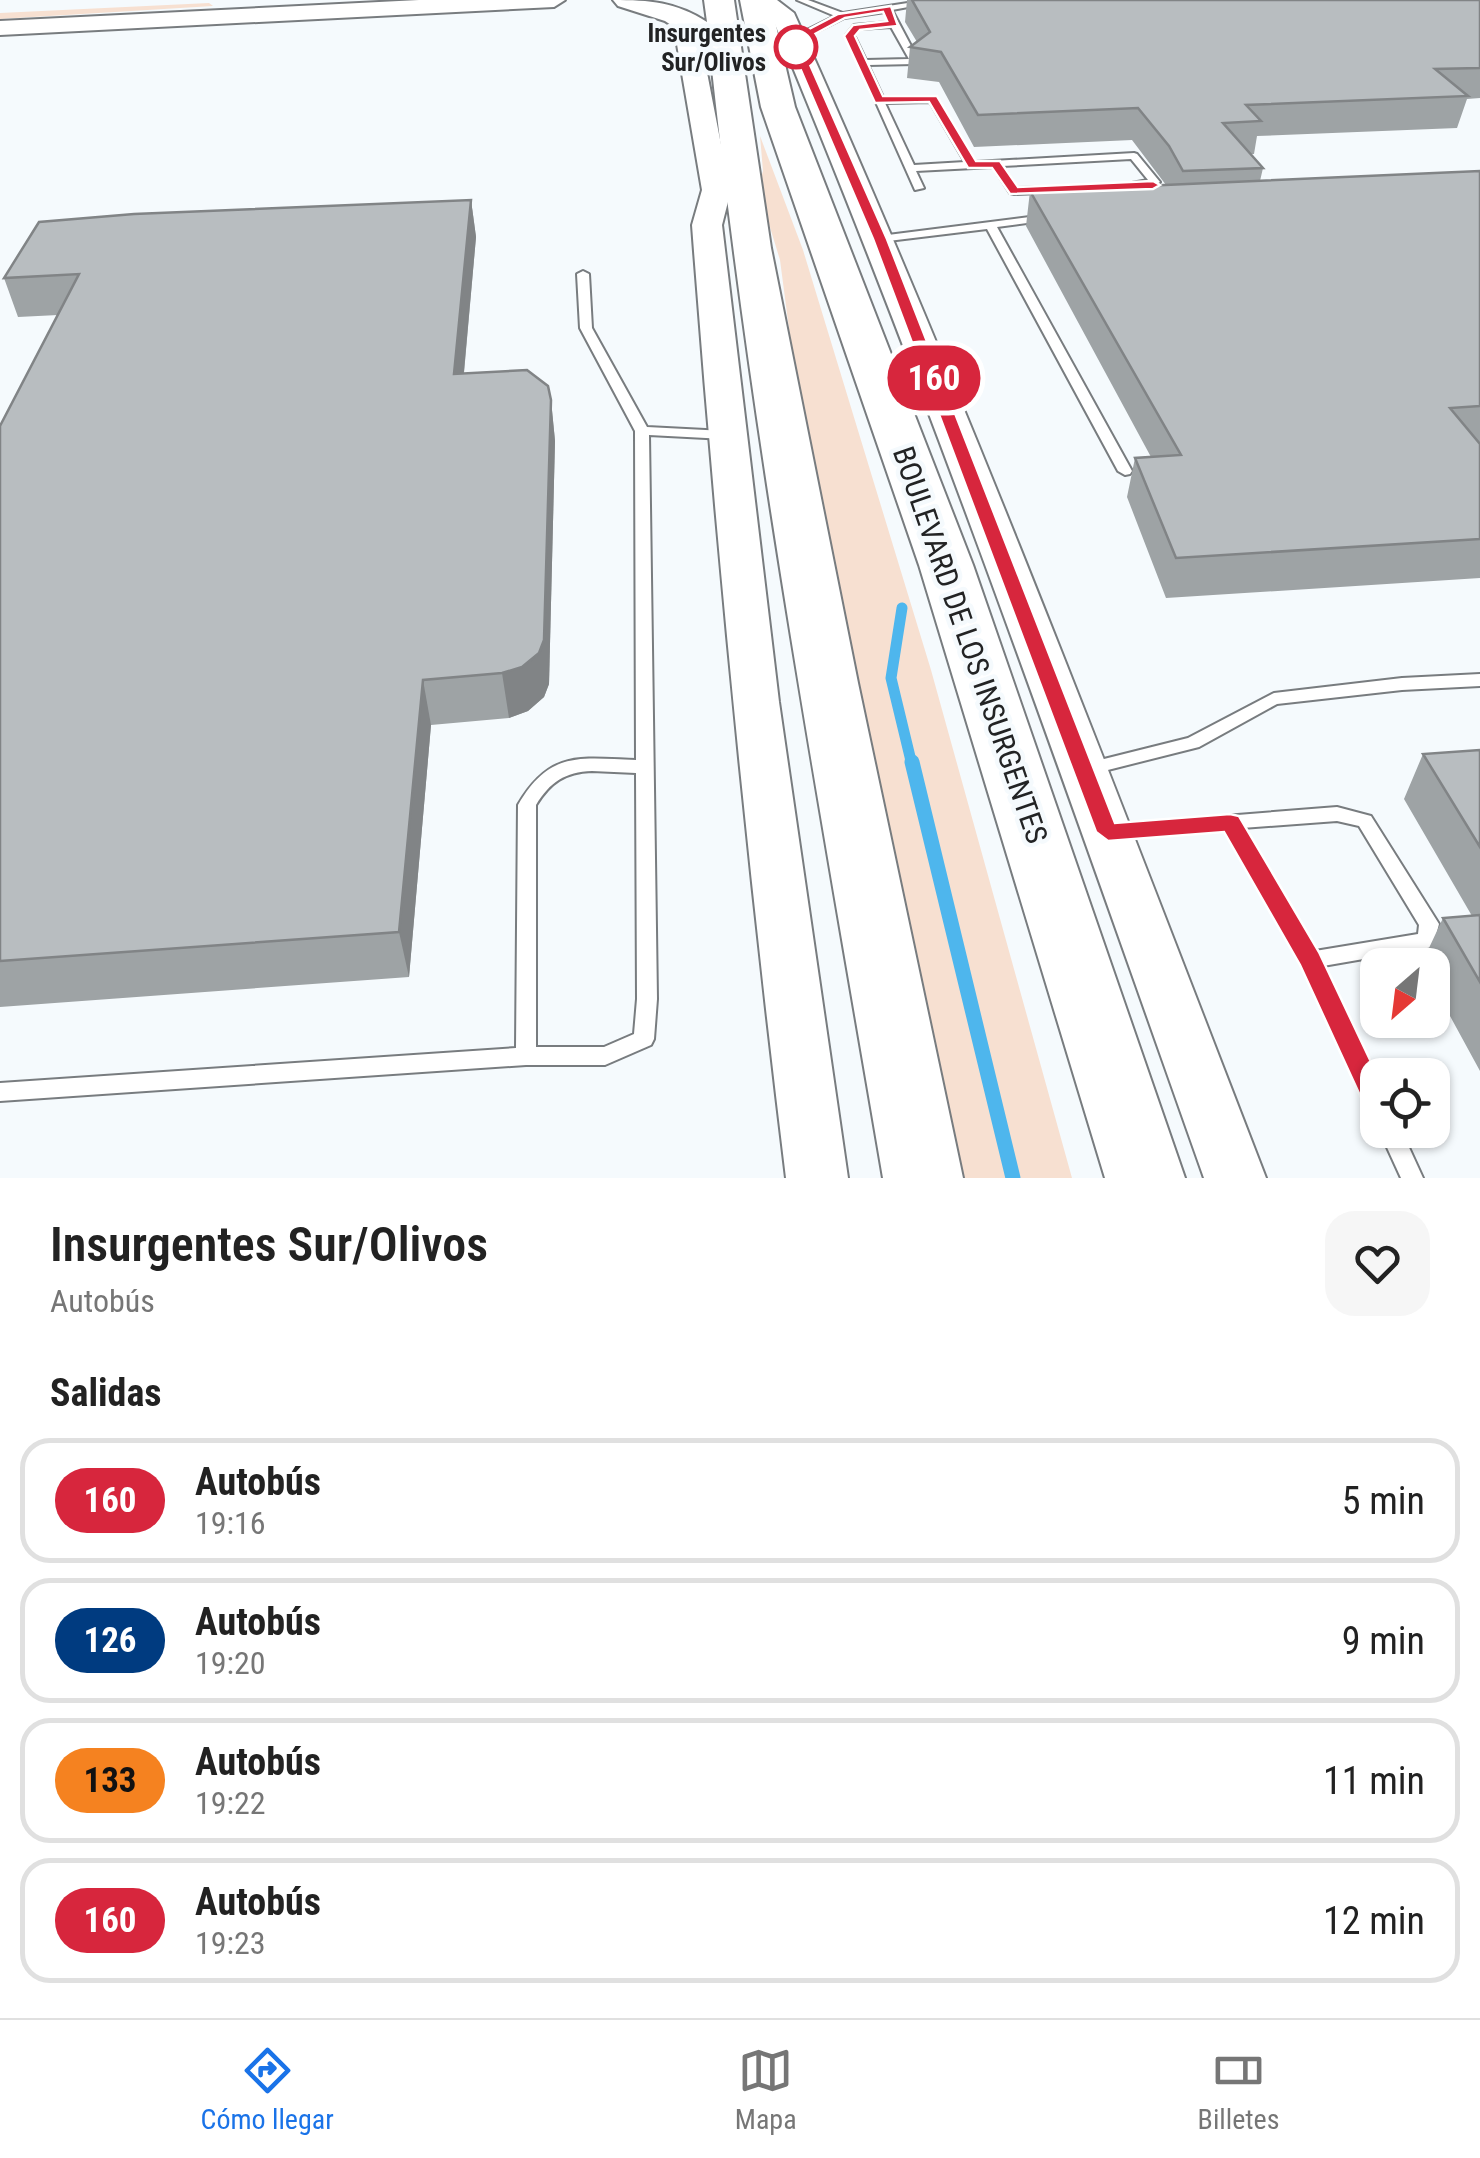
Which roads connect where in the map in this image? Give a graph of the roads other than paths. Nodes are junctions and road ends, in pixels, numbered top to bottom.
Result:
1 (201, 0) edge
2 (554, 0) edge
3 (628, 0) edge
4 (758, 0) edge
5 (942, 0) edge
6 (235, 8) edge
7 (887, 8) junction
8 (0, 10) edge
9 (842, 16) junction
10 (798, 20) edge
11 (710, 23) edge
12 (894, 24) junction
13 (0, 28) edge
14 (862, 63) junction
15 (879, 100) junction
16 (996, 164) junction
17 (972, 165) junction
18 (910, 168) junction
19 (726, 174) junction
20 (919, 188) dead end
21 (1102, 188) edge
22 (1120, 188) edge
23 (1057, 218) edge
24 (992, 227) junction
25 (880, 239) junction
26 (583, 274) dead end
27 (642, 431) junction
28 (725, 434) junction
29 (1125, 471) dead end
30 (1480, 680) edge
31 (645, 767) junction
32 (1084, 770) junction
33 (1230, 822) junction
34 (1108, 832) junction
35 (1310, 960) junction
36 (526, 1056) junction
37 (1360, 1066) edge
38 (0, 1092) edge
39 (1398, 1148) edge
40 (817, 1178) edge
41 (923, 1178) edge
42 (1144, 1178) edge
43 (1235, 1178) edge
44 (1412, 1178) edge

1 - 8 street
2 - 6 street
3 - 11 highway
4 - 10 street
4 - 42 highway, BOULEVARD DE LOS INSURGENTES
5 - 7 lane
6 - 13 street
7 - 9 lane
7 - 12 lane
9 - 10 lane
9 - 10 lane
10 - 25 street
11 - 19 highway
12 - 14 lane
12 - 14 lane
14 - 15 lane
15 - 17 lane
15 - 18 lane
16 - 17 lane
16 - 21 lane
16 - 22 lane
17 - 18 lane
18 - 20 lane
19 - 28 street
19 - 41 highway
23 - 24 lane
24 - 25 lane
24 - 29 lane
25 - 32 street
26 - 27 lane
27 - 28 lane
27 - 31 lane
28 - 40 street
30 - 32 lane
31 - 36 lane
31 - 36 lane
32 - 34 street
33 - 34 lane
33 - 35 lane
33 - 35 lane
34 - 43 street
35 - 37 lane
36 - 38 lane
39 - 44 lane

